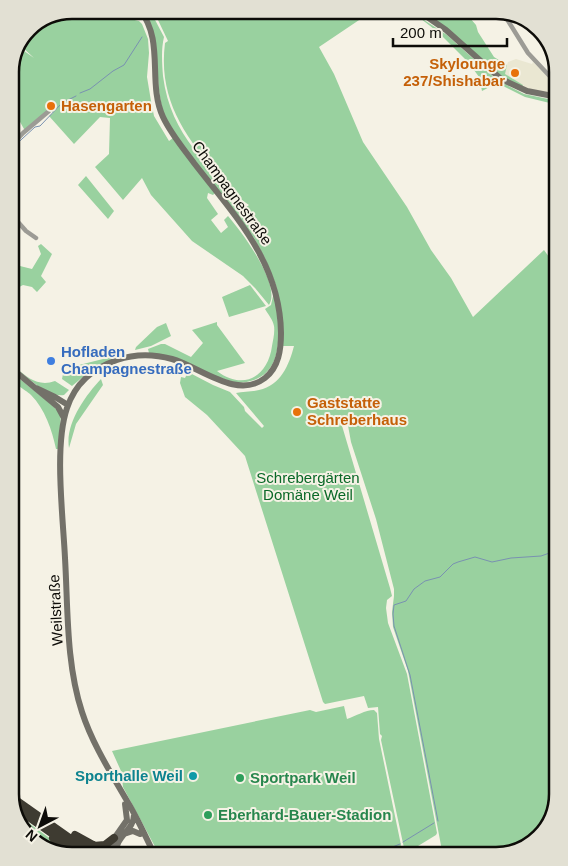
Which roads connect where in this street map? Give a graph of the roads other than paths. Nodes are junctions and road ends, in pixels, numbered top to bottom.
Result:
1 (146, 19) edge
2 (430, 19) edge
3 (508, 21) edge
4 (549, 75) edge
5 (549, 95) edge
6 (49, 111) dead end
7 (19, 137) edge
8 (19, 223) edge
9 (36, 238) dead end
10 (19, 375) edge
11 (69, 396) junction
12 (54, 400) junction
13 (68, 405) junction
14 (64, 420) junction
15 (119, 789) junction
16 (19, 802) edge
17 (125, 804) junction
18 (133, 811) junction
19 (22, 813) edge
20 (23, 815) edge
21 (134, 821) junction
22 (50, 823) junction
23 (126, 824) junction
24 (140, 826) junction
25 (140, 834) junction
26 (123, 835) junction
27 (114, 838) junction
28 (58, 845) edge
29 (93, 846) joint
30 (71, 847) edge
31 (83, 847) edge
32 (111, 847) edge
33 (116, 847) edge
34 (150, 847) joint

1 - 11 main road, Champagnestraße
2 - 5 main road
3 - 4 street
6 - 7 street
8 - 9 street
10 - 12 main road
11 - 12 main road
11 - 13 main road, Champagnestraße
12 - 13 main road
12 - 14 main road
13 - 14 main road, Weilstraße
14 - 15 main road, Weilstraße
15 - 17 main road, Weilstraße
15 - 18 main road, Weilstraße
16 - 22 highway
17 - 21 main road, Weilstraße
17 - 23 main road
18 - 21 main road
18 - 24 main road, Weilstraße
19 - 30 highway
20 - 28 highway
21 - 23 main road
21 - 24 main road
21 - 25 main road, Weilstraße
21 - 26 main road
22 - 29 highway
22 - 31 highway
23 - 27 main road
24 - 34 main road, Weilstraße
25 - 26 main road
25 - 34 main road, Weilstraße
26 - 33 main road
27 - 29 highway
27 - 32 main road

